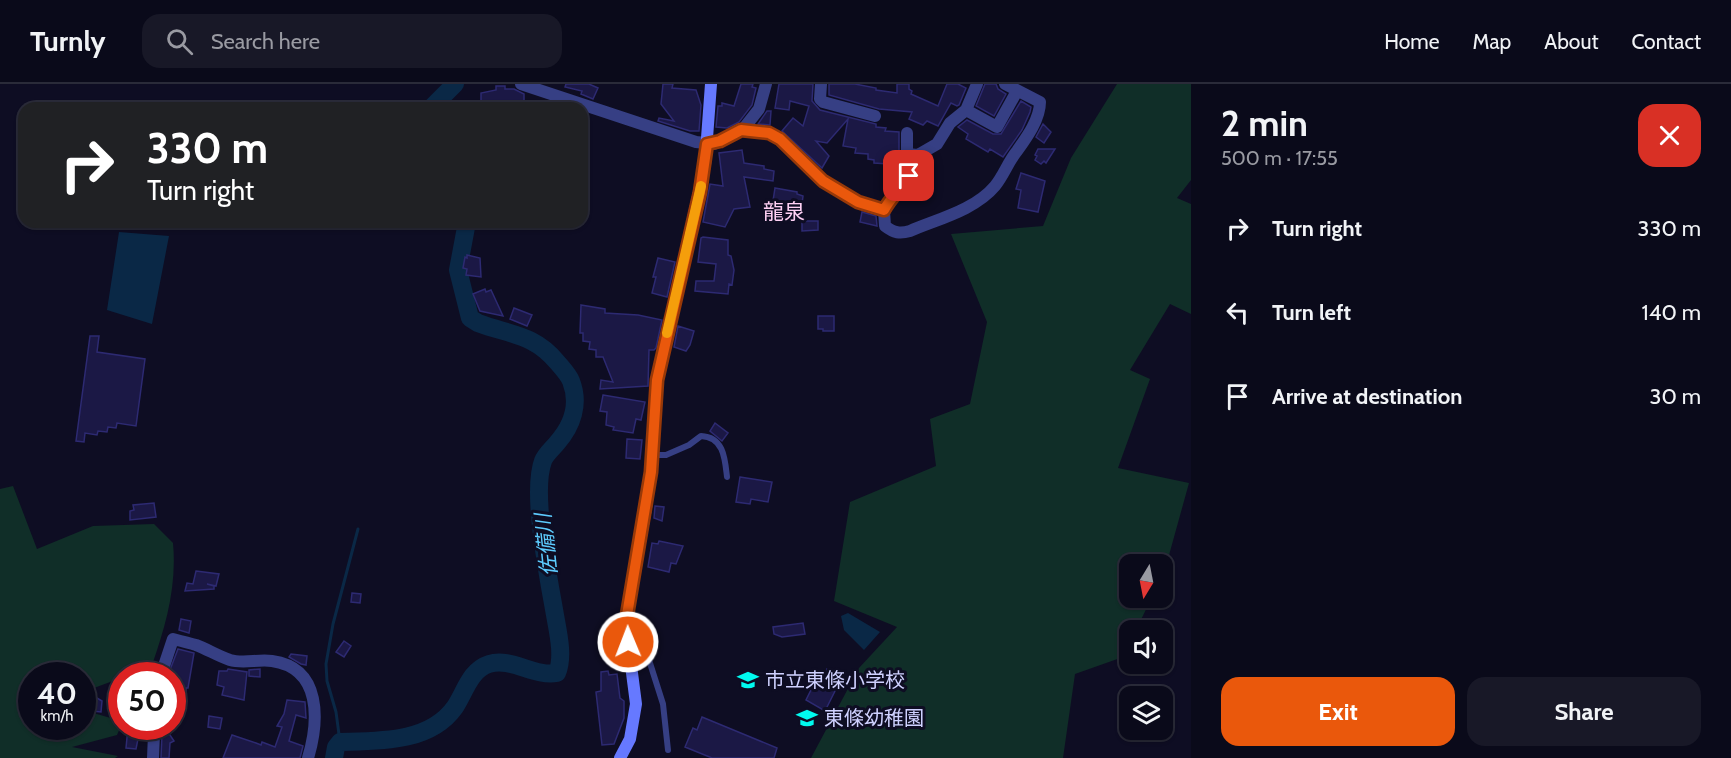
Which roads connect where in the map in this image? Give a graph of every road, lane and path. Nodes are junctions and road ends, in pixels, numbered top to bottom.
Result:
1 (521, 84) edge
2 (711, 84) edge
3 (766, 84) edge
4 (821, 84) edge
5 (977, 84) edge
6 (1005, 84) edge
7 (1017, 91) junction
8 (575, 102) edge
9 (588, 106) edge
10 (966, 110) junction
11 (875, 116) dead end
12 (741, 130) junction
13 (907, 133) dead end
14 (707, 144) junction
15 (918, 155) junction
16 (884, 210) junction
17 (652, 455) junction
18 (727, 477) dead end
19 (627, 615) junction
20 (165, 662) edge
21 (154, 740) edge
22 (668, 750) dead end
23 (153, 758) edge
24 (308, 758) edge
25 (620, 758) edge

1 - 8 street
2 - 14 main road
3 - 12 street
4 - 11 street
5 - 10 street
6 - 7 street
7 - 10 street
7 - 16 street
9 - 14 street
10 - 15 street
12 - 14 street
12 - 16 street
13 - 15 street
14 - 17 main road
15 - 16 street
17 - 18 lane
17 - 19 main road
19 - 22 lane
19 - 25 main road
20 - 24 street
21 - 23 street

